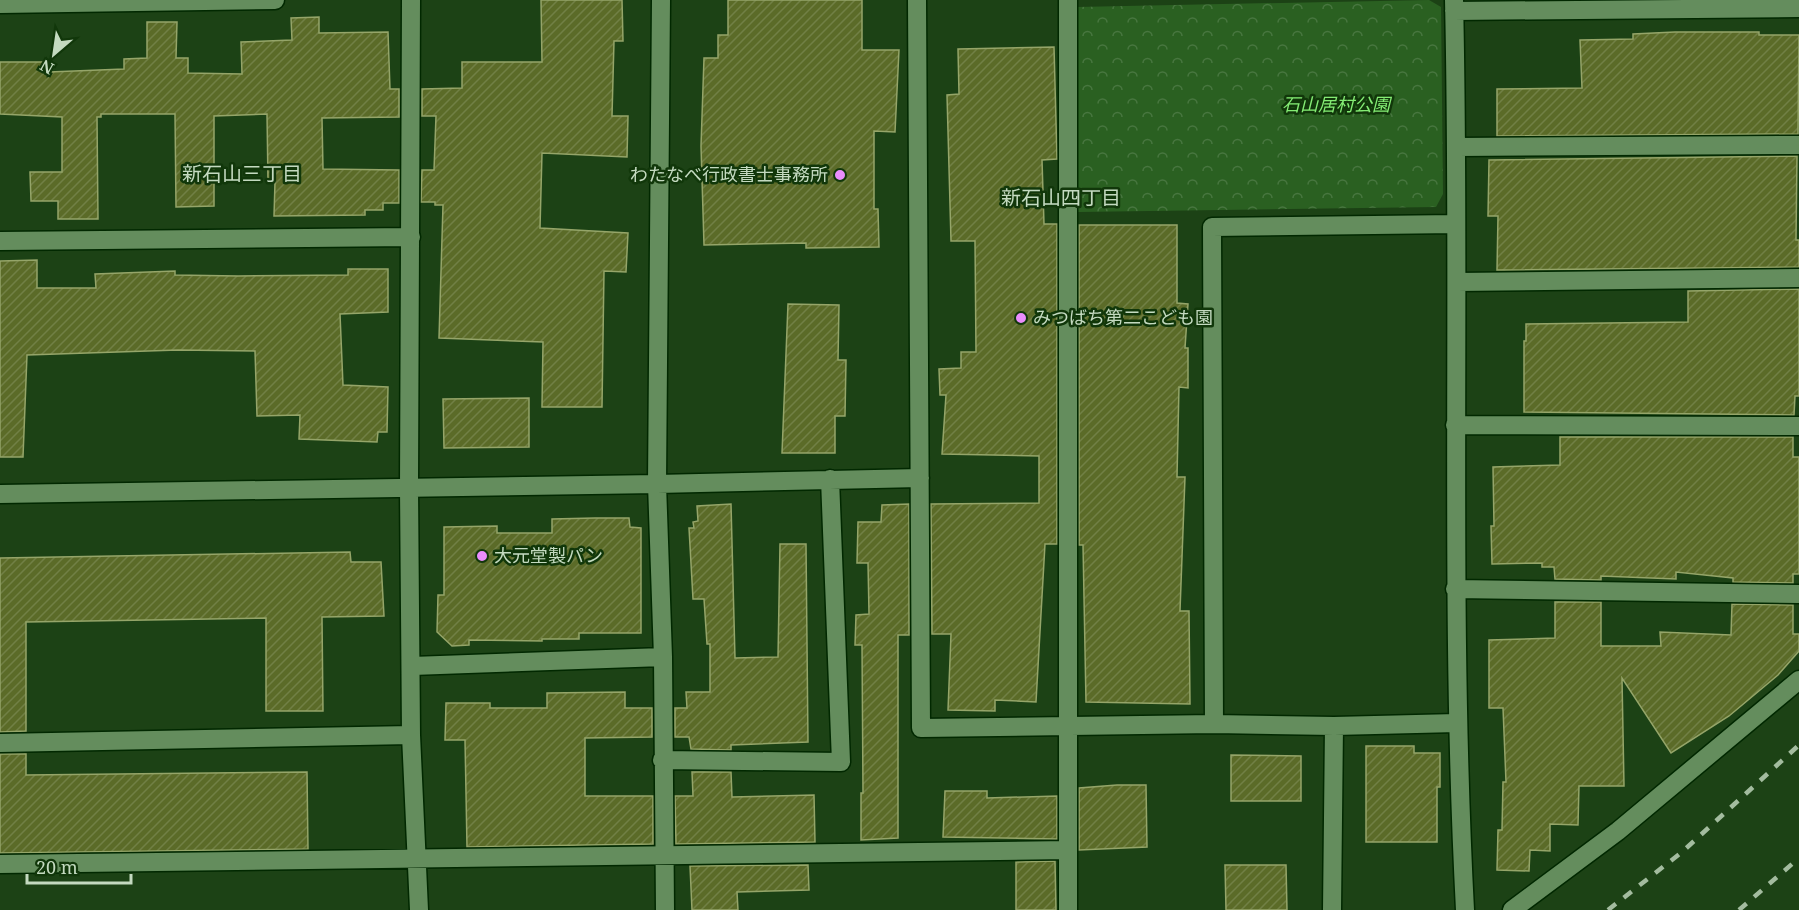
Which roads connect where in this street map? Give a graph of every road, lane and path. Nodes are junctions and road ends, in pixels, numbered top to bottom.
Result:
1 (275, 0) edge
2 (411, 0) edge
3 (661, 0) edge
4 (917, 0) edge
5 (1068, 0) edge
6 (0, 4) edge
7 (1454, 6) edge
8 (1799, 8) edge
9 (1799, 145) edge
10 (1456, 147) junction
11 (1456, 224) junction
12 (411, 237) junction
13 (0, 241) edge
14 (1799, 278) edge
15 (1457, 282) junction
16 (1455, 425) junction
17 (1799, 426) edge
18 (920, 478) junction
19 (830, 479) junction
20 (657, 484) junction
21 (409, 487) junction
22 (0, 494) edge
23 (1455, 590) junction
24 (1799, 594) edge
25 (663, 657) junction
26 (412, 666) junction
27 (1799, 680) edge
28 (1457, 723) junction
29 (1214, 724) junction
30 (1068, 726) junction
31 (1334, 726) junction
32 (411, 735) junction
33 (0, 743) edge
34 (662, 760) junction
35 (1068, 850) junction
36 (664, 856) junction
37 (417, 859) junction
38 (0, 864) edge
39 (419, 910) edge
40 (665, 910) edge
41 (1068, 910) edge
42 (1332, 910) edge
43 (1465, 910) edge
44 (1512, 910) edge

1 - 6 street
2 - 12 street
3 - 20 street
4 - 18 street
5 - 30 street
7 - 8 street
7 - 10 street
9 - 10 street
10 - 11 street
11 - 15 street
11 - 29 street
12 - 13 street
12 - 21 street
14 - 15 street
15 - 16 street
16 - 17 street
16 - 23 street
18 - 19 street
18 - 30 street
19 - 20 street
19 - 34 street
20 - 21 street
20 - 25 street
21 - 22 street
21 - 26 street
23 - 24 street
23 - 28 street
25 - 26 street
25 - 34 street
26 - 32 street
27 - 44 street
28 - 31 street
28 - 43 street
29 - 30 street
29 - 31 street
30 - 35 street
31 - 42 street
32 - 33 street
32 - 37 street
34 - 36 street
35 - 36 street
35 - 41 street
36 - 37 street
36 - 40 street
37 - 38 street
37 - 39 street

